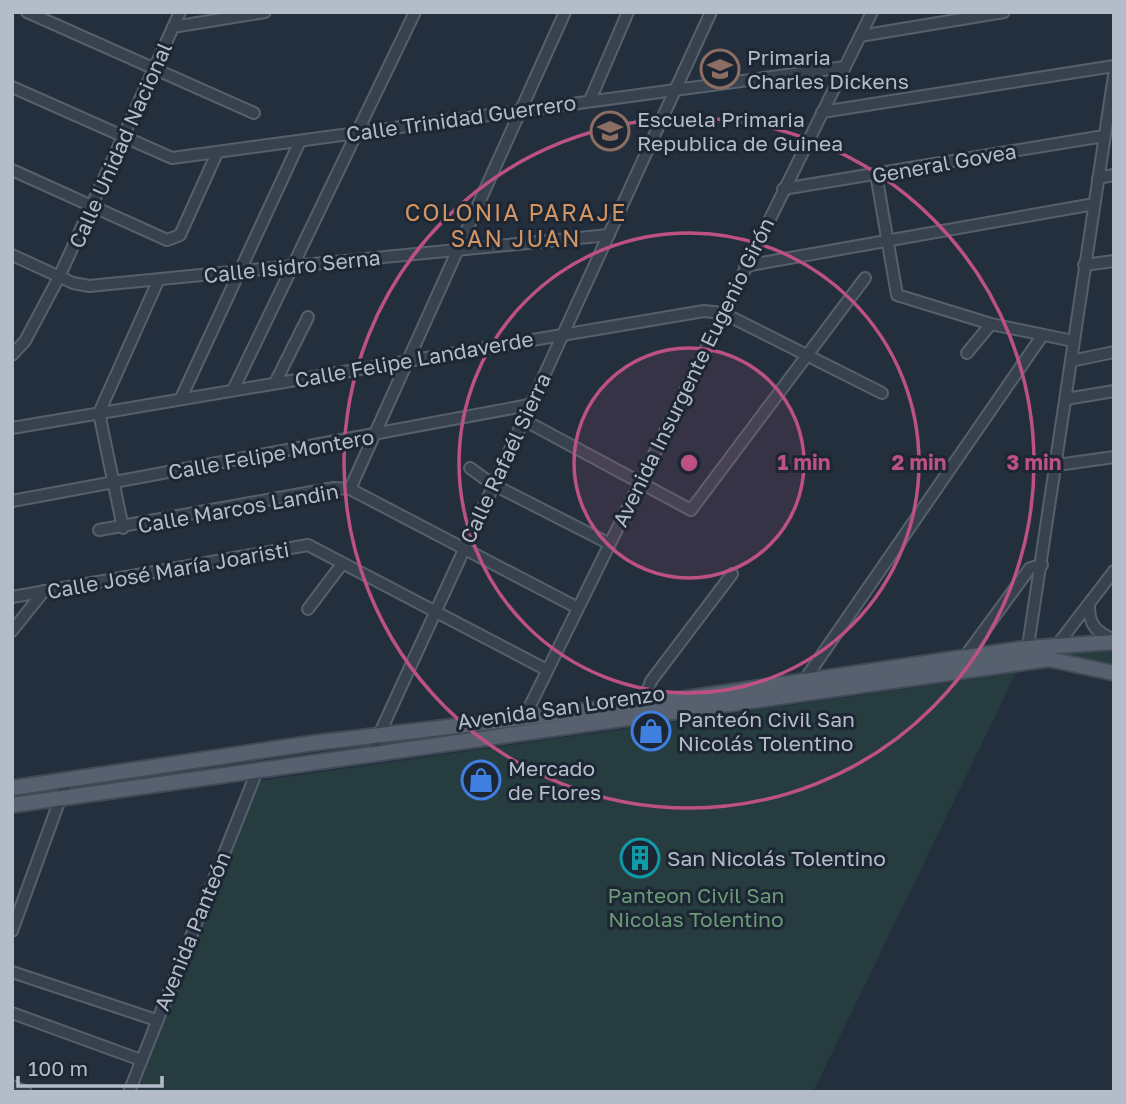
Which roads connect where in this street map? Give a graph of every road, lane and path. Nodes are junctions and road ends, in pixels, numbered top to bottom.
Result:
1 (27, 12) edge
2 (180, 12) edge
3 (265, 12) edge
4 (415, 12) edge
5 (565, 12) edge
6 (628, 12) edge
7 (711, 12) edge
8 (872, 12) edge
9 (1004, 12) edge
10 (173, 27) junction
11 (860, 36) junction
12 (1114, 66) edge
13 (845, 67) junction
14 (154, 70) junction
15 (1114, 75) edge
16 (12, 87) edge
17 (675, 89) junction
18 (590, 100) junction
19 (1112, 101) edge
20 (520, 111) junction
21 (822, 112) junction
22 (254, 113) dead end
23 (358, 132) junction
24 (1104, 136) junction
25 (123, 138) junction
26 (300, 141) junction
27 (217, 153) junction
28 (12, 170) edge
29 (876, 174) junction
30 (1114, 175) edge
31 (1098, 178) junction
32 (783, 190) junction
33 (1094, 204) junction
34 (93, 206) junction
35 (609, 236) junction
36 (888, 243) junction
37 (461, 248) junction
38 (12, 255) edge
39 (1114, 261) edge
40 (1084, 265) junction
41 (293, 266) junction
42 (745, 266) junction
43 (240, 271) junction
44 (59, 277) junction
45 (865, 278) dead end
46 (158, 281) junction
47 (723, 313) junction
48 (308, 317) dead end
49 (991, 324) junction
50 (12, 335) edge
51 (562, 335) junction
52 (1042, 336) junction
53 (25, 341) junction
54 (1073, 341) junction
55 (1114, 352) edge
56 (967, 353) dead end
57 (12, 355) edge
58 (807, 356) junction
59 (409, 361) junction
60 (1071, 361) junction
61 (275, 383) junction
62 (233, 390) junction
63 (1114, 391) edge
64 (882, 393) dead end
65 (181, 398) junction
66 (1066, 399) junction
67 (528, 405) junction
68 (99, 413) junction
69 (522, 419) junction
70 (12, 428) edge
71 (373, 436) junction
72 (1114, 457) edge
73 (1057, 465) junction
74 (470, 468) dead end
75 (639, 482) junction
76 (114, 483) junction
77 (492, 485) junction
78 (350, 489) junction
79 (12, 501) edge
80 (123, 528) junction
81 (99, 530) dead end
82 (608, 543) junction
83 (463, 548) junction
84 (342, 564) junction
85 (1042, 565) junction
86 (1114, 571) edge
87 (732, 574) dead end
88 (44, 592) junction
89 (12, 597) edge
90 (1089, 606) junction
91 (576, 607) junction
92 (308, 609) dead end
93 (433, 613) junction
94 (12, 631) edge
95 (1114, 641) edge
96 (1052, 653) junction
97 (1027, 655) junction
98 (961, 666) junction
99 (545, 669) junction
100 (1114, 673) edge
101 (801, 688) junction
102 (643, 704) junction
103 (521, 718) junction
104 (524, 733) junction
105 (378, 737) junction
106 (374, 754) junction
107 (257, 771) junction
108 (67, 780) junction
109 (12, 788) edge
110 (61, 798) junction
111 (12, 805) edge
112 (12, 931) edge
113 (12, 972) edge
114 (12, 1013) edge
115 (156, 1020) junction
116 (141, 1060) junction
117 (12, 1086) edge
118 (26, 1092) edge
119 (129, 1092) edge

1 - 14 street
2 - 10 street, Calle Unidad Nacional
3 - 10 street
4 - 23 street
5 - 20 street
6 - 18 street
7 - 17 street, Calle Rafaél Sierra
8 - 11 street, Avenida Insurgente Eugenio Girón
9 - 11 street
10 - 14 street, Calle Unidad Nacional
11 - 13 street, Avenida Insurgente Eugenio Girón
12 - 21 street
13 - 17 street, Calle Trinidad Guerrero
13 - 21 street, Avenida Insurgente Eugenio Girón
14 - 22 street
14 - 25 street, Calle Unidad Nacional
15 - 19 street
16 - 25 street, Calle Trinidad Guerrero
17 - 18 street, Calle Trinidad Guerrero
17 - 35 street, Calle Rafaél Sierra
18 - 20 street, Calle Trinidad Guerrero
19 - 24 street
20 - 23 street, Calle Trinidad Guerrero
20 - 37 street
21 - 32 street, Avenida Insurgente Eugenio Girón
23 - 26 street, Calle Trinidad Guerrero
23 - 41 street
24 - 29 street, General Govea
24 - 31 street
25 - 27 street, Calle Trinidad Guerrero
25 - 34 street, Calle Unidad Nacional
26 - 27 street, Calle Trinidad Guerrero
26 - 43 street
27 - 34 street
28 - 34 street
29 - 32 street, General Govea
29 - 36 street
30 - 31 street
31 - 33 street
32 - 42 street, Avenida Insurgente Eugenio Girón
33 - 36 street
33 - 40 street
34 - 44 street, Calle Unidad Nacional
35 - 37 street, Calle Isidro Serna
35 - 51 street, Calle Rafaél Sierra
36 - 42 street
36 - 49 street
37 - 41 street, Calle Isidro Serna
37 - 59 street
38 - 44 street, Calle Isidro Serna
39 - 40 street
40 - 54 street
41 - 43 street, Calle Isidro Serna
41 - 62 street
42 - 47 street, Avenida Insurgente Eugenio Girón
43 - 46 street, Calle Isidro Serna
43 - 65 street
44 - 46 street, Calle Isidro Serna
44 - 53 street, Calle Unidad Nacional
45 - 58 street
46 - 68 street
47 - 51 street, Calle Felipe Landaverde
47 - 58 street, Calle Felipe Landaverde
47 - 75 street, Avenida Insurgente Eugenio Girón
48 - 61 street
49 - 52 street
49 - 56 street
50 - 53 street
51 - 59 street, Calle Felipe Landaverde
51 - 67 street, Calle Rafaél Sierra
52 - 54 street
52 - 101 street
53 - 57 street, Calle Unidad Nacional
54 - 60 street
55 - 60 street
58 - 64 street, Calle Felipe Landaverde
58 - 75 street
59 - 61 street, Calle Felipe Landaverde
59 - 71 street
60 - 66 street
61 - 62 street, Calle Felipe Landaverde
62 - 65 street, Calle Felipe Landaverde
63 - 66 street
65 - 68 street, Calle Felipe Landaverde
66 - 73 street
67 - 69 street, Calle Rafaél Sierra
67 - 71 street, Calle Felipe Montero
68 - 70 street, Calle Felipe Landaverde
68 - 76 street
69 - 75 street
69 - 77 street, Calle Rafaél Sierra
71 - 76 street, Calle Felipe Montero
71 - 78 street
72 - 73 street
73 - 85 street
74 - 77 street
75 - 82 street, Avenida Insurgente Eugenio Girón
76 - 79 street, Calle Felipe Montero
76 - 80 street
77 - 82 street
77 - 83 street, Calle Rafaél Sierra
78 - 80 street, Calle Marcos Landin
78 - 83 street, Calle Marcos Landin
80 - 81 street, Calle Marcos Landin
82 - 91 street, Avenida Insurgente Eugenio Girón
83 - 91 street, Calle Marcos Landin
83 - 93 street, Calle Rafaél Sierra
84 - 88 street, Calle José María Joaristi
84 - 92 street
84 - 93 street, Calle José María Joaristi
85 - 97 street
85 - 98 street
86 - 90 street
87 - 102 street
88 - 89 street, Calle José María Joaristi
88 - 94 street
90 - 95 street
90 - 96 street
91 - 99 street, Avenida Insurgente Eugenio Girón
93 - 99 street, Calle José María Joaristi
93 - 105 street, Calle Rafaél Sierra
95 - 96 main road, Avenida San Lorenzo
96 - 97 main road, Avenida San Lorenzo
96 - 100 main road, Avenida San Lorenzo
97 - 98 main road, Avenida San Lorenzo
98 - 101 main road, Avenida San Lorenzo
99 - 103 street, Avenida Insurgente Eugenio Girón
101 - 102 main road, Avenida San Lorenzo
101 - 104 main road, Avenida San Lorenzo
102 - 103 main road, Avenida San Lorenzo
103 - 104 street
103 - 105 main road, Avenida San Lorenzo
104 - 106 main road, Avenida San Lorenzo
105 - 106 street, Calle Rafaél Sierra
105 - 108 main road, Avenida San Lorenzo
106 - 107 main road, Avenida San Lorenzo
107 - 110 main road, Avenida San Lorenzo
107 - 115 street, Avenida Panteón
108 - 109 main road, Avenida San Lorenzo
108 - 110 street
110 - 111 main road, Avenida San Lorenzo
110 - 112 street
113 - 115 street
114 - 116 street
115 - 116 street, Avenida Panteón
116 - 119 street, Avenida Panteón
117 - 118 street

